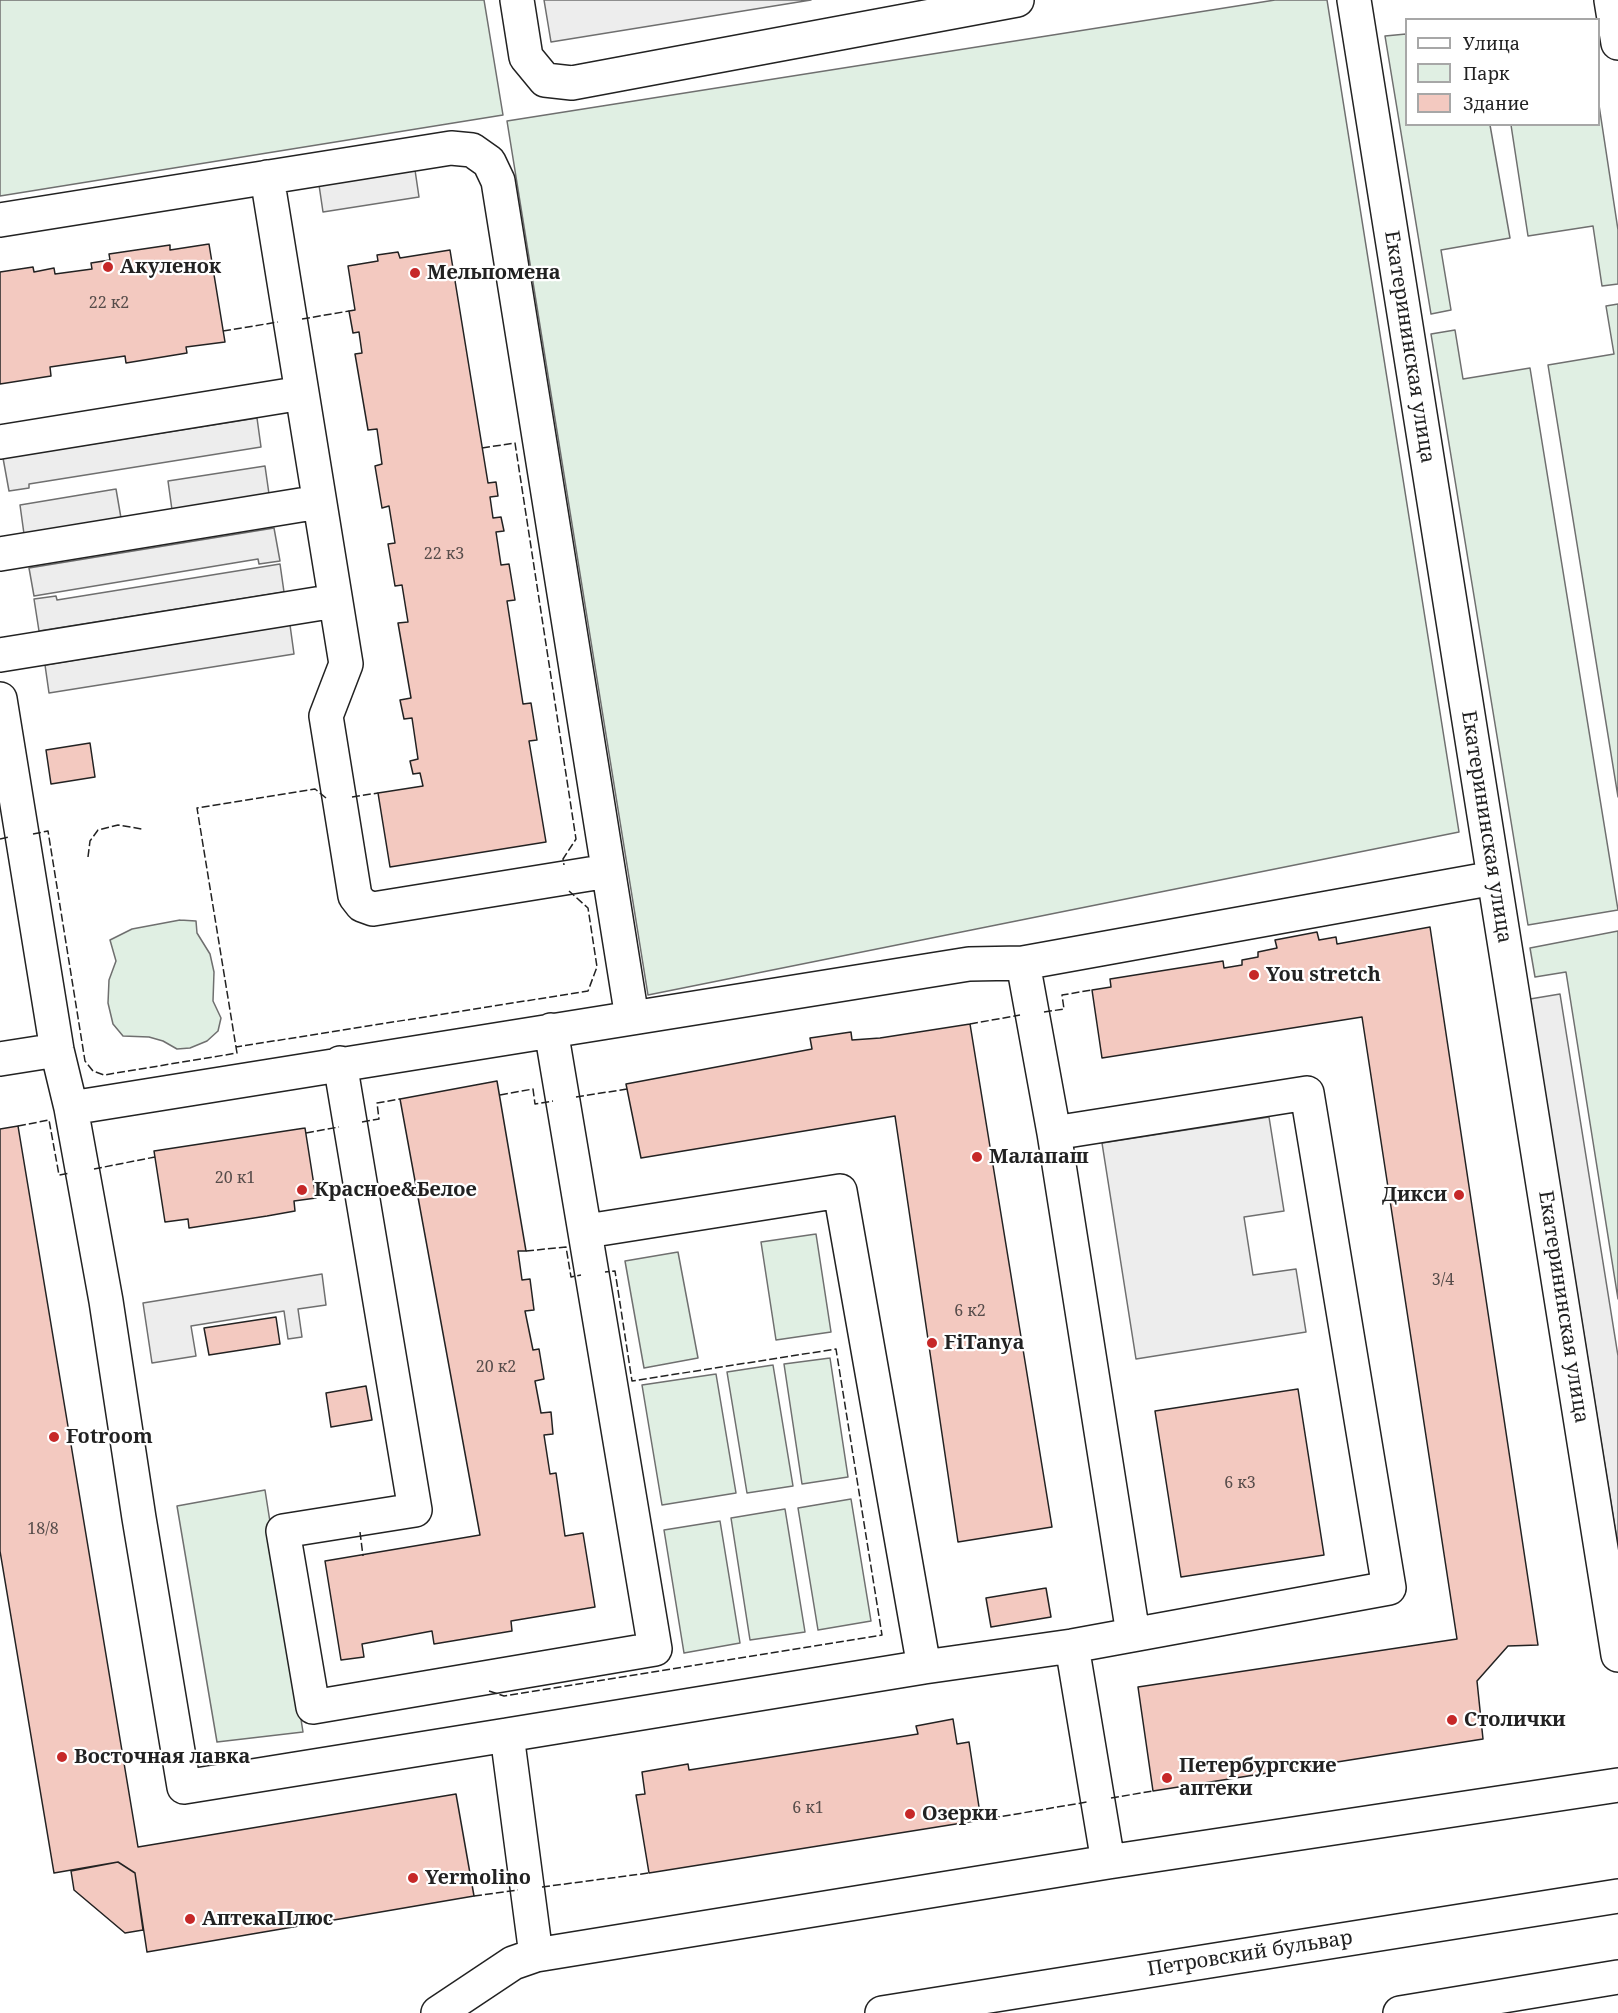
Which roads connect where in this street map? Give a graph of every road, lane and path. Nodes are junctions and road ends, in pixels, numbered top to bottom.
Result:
1 (517, 0) edge
2 (1017, 0) edge
3 (1354, 0) edge
4 (1611, 0) edge
5 (1618, 43) edge
6 (267, 177) junction
7 (0, 220) edge
8 (302, 393) junction
9 (0, 442) edge
10 (319, 502) junction
11 (0, 554) edge
12 (335, 601) junction
13 (0, 655) edge
14 (0, 699) edge
15 (608, 871) junction
16 (1494, 878) junction
17 (1023, 963) junction
18 (632, 1018) junction
19 (551, 1030) junction
20 (57, 1050) junction
21 (0, 1059) edge
22 (340, 1064) junction
23 (71, 1108) junction
24 (1054, 1133) junction
25 (587, 1231) junction
26 (1133, 1634) junction
27 (1072, 1646) junction
28 (1618, 1655) edge
29 (924, 1667) junction
30 (507, 1735) junction
31 (1618, 1785) edge
32 (1108, 1862) junction
33 (1618, 1896) edge
34 (536, 1955) junction
35 (1618, 1977) edge
36 (438, 2013) edge
37 (882, 2013) edge
38 (1400, 2013) edge

1 - 2 street
3 - 16 street, Екатерининская улица
4 - 5 street
6 - 7 street
6 - 8 street
6 - 15 street
8 - 9 street
8 - 10 street
10 - 11 street
10 - 12 street
12 - 13 street
12 - 15 street
14 - 20 street
15 - 18 street
16 - 17 street
16 - 28 street, Екатерининская улица
17 - 18 street
17 - 24 street
18 - 19 street
19 - 22 street
19 - 25 street
20 - 21 street
20 - 23 street
22 - 23 street
22 - 25 street
23 - 30 street
24 - 26 street
24 - 26 street
25 - 29 street
26 - 27 street
27 - 29 street
27 - 32 street
29 - 30 street
30 - 34 street
31 - 32 street
32 - 34 street
33 - 37 street, Петровский бульвар
34 - 36 street
35 - 38 street

